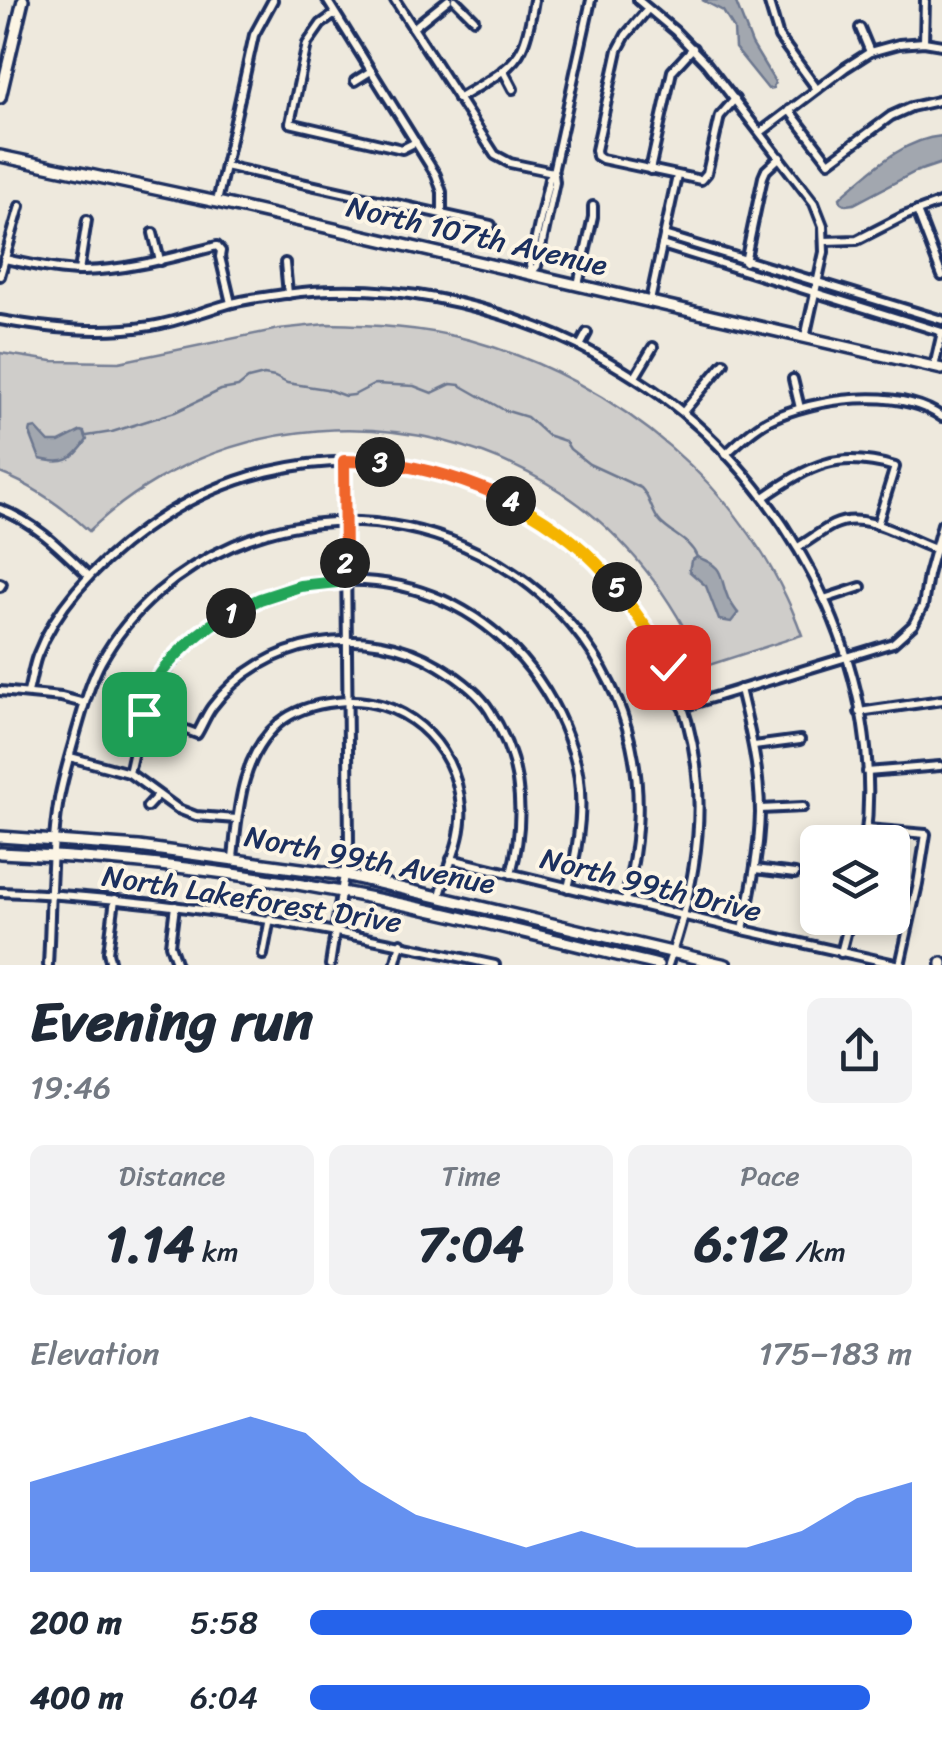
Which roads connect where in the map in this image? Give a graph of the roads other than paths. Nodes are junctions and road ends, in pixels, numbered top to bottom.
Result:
1 (22, 0) edge
2 (273, 0) edge
3 (326, 0) edge
4 (395, 0) edge
5 (451, 0) edge
6 (534, 0) edge
7 (591, 0) edge
8 (638, 0) edge
9 (768, 0) edge
10 (924, 0) edge
11 (648, 9) junction
12 (335, 14) junction
13 (474, 19) dead end
14 (413, 28) junction
15 (860, 28) dead end
16 (924, 42) junction
17 (942, 44) edge
18 (692, 48) junction
19 (870, 52) junction
20 (502, 70) junction
21 (371, 71) junction
22 (356, 81) dead end
23 (513, 89) dead end
24 (818, 89) junction
25 (0, 98) edge
26 (458, 99) junction
27 (735, 99) junction
28 (942, 100) edge
29 (790, 110) junction
30 (761, 132) junction
31 (416, 142) junction
32 (0, 156) edge
33 (780, 156) junction
34 (225, 166) junction
35 (650, 170) junction
36 (554, 172) junction
37 (677, 176) junction
38 (217, 202) junction
39 (942, 202) edge
40 (20, 206) dead end
41 (593, 206) dead end
42 (917, 211) junction
43 (442, 214) junction
44 (87, 220) dead end
45 (491, 225) dead end
46 (153, 233) dead end
47 (664, 235) junction
48 (824, 241) junction
49 (662, 246) junction
50 (4, 259) junction
51 (745, 260) junction
52 (160, 261) junction
53 (285, 263) dead end
54 (743, 270) junction
55 (80, 271) junction
56 (532, 274) junction
57 (0, 276) edge
58 (942, 276) edge
59 (352, 278) dead end
60 (817, 282) junction
61 (578, 285) junction
62 (352, 289) junction
63 (815, 292) junction
64 (288, 294) junction
65 (650, 302) junction
66 (231, 303) junction
67 (0, 320) edge
68 (942, 320) edge
69 (942, 331) edge
70 (587, 333) dead end
71 (805, 338) junction
72 (580, 346) junction
73 (653, 347) dead end
74 (724, 363) dead end
75 (938, 368) edge
76 (635, 377) junction
77 (793, 380) dead end
78 (856, 389) dead end
79 (856, 400) junction
80 (800, 408) junction
81 (683, 412) junction
82 (942, 417) edge
83 (726, 454) junction
84 (344, 461) junction
85 (764, 497) junction
86 (0, 508) edge
87 (345, 521) junction
88 (942, 524) edge
89 (877, 525) junction
90 (798, 547) junction
91 (938, 550) edge
92 (89, 576) junction
93 (346, 581) junction
94 (860, 587) dead end
95 (824, 599) junction
96 (904, 633) junction
97 (346, 639) junction
98 (910, 643) dead end
99 (845, 656) junction
100 (740, 689) junction
101 (0, 691) edge
102 (28, 692) junction
103 (347, 700) junction
104 (942, 700) edge
105 (84, 703) junction
106 (682, 707) junction
107 (859, 712) junction
108 (144, 714) junction
109 (800, 740) dead end
110 (754, 746) junction
111 (70, 756) junction
112 (940, 766) edge
113 (867, 772) junction
114 (128, 773) junction
115 (158, 796) junction
116 (147, 807) dead end
117 (803, 807) dead end
118 (760, 809) junction
119 (237, 819) junction
120 (867, 825) edge
121 (910, 833) edge
122 (0, 837) edge
123 (56, 839) junction
124 (0, 854) edge
125 (54, 856) junction
126 (233, 858) junction
127 (451, 859) junction
128 (755, 869) junction
129 (511, 874) junction
130 (795, 874) dead end
131 (345, 875) junction
132 (568, 888) junction
133 (0, 892) edge
134 (342, 892) junction
135 (52, 894) junction
136 (440, 896) junction
137 (114, 899) junction
138 (625, 900) junction
139 (175, 906) junction
140 (683, 916) junction
141 (270, 918) junction
142 (910, 920) edge
143 (335, 930) junction
144 (742, 930) junction
145 (846, 935) edge
146 (907, 935) edge
147 (401, 944) junction
148 (841, 954) junction
149 (264, 955) dead end
150 (670, 959) edge
151 (466, 962) edge
152 (48, 965) edge
153 (111, 965) edge
154 (176, 965) edge
155 (330, 965) edge
156 (395, 965) edge
157 (494, 965) edge
158 (658, 965) edge
159 (726, 965) edge
160 (900, 965) edge

1 - 25 main road
2 - 34 street
3 - 12 street
4 - 14 street
5 - 13 street
5 - 14 street
6 - 20 street
7 - 36 street
8 - 11 street
9 - 24 street
10 - 16 street
11 - 18 street
11 - 35 street
12 - 21 street
12 - 31 street
14 - 26 street
15 - 19 street
16 - 17 street
16 - 19 street
18 - 27 street
18 - 35 street
19 - 24 street
20 - 23 street
20 - 26 street
21 - 22 street
21 - 31 street
24 - 29 street
26 - 36 street
27 - 30 street
27 - 37 street
28 - 29 street
29 - 30 street
30 - 33 street
31 - 43 street
32 - 38 main road, North 107th Avenue
33 - 48 street
33 - 51 street
34 - 38 street
34 - 43 street
35 - 37 street
36 - 56 street
37 - 47 street
38 - 56 main road, North 107th Avenue
39 - 42 street
40 - 50 street
41 - 61 street
42 - 48 street
42 - 58 street
43 - 45 street
44 - 55 street
46 - 52 street
47 - 49 street
47 - 51 street
48 - 60 street
49 - 54 street
49 - 65 street
50 - 55 street
50 - 57 street
51 - 54 street
51 - 60 street
52 - 55 street
52 - 66 street
53 - 64 street
54 - 63 street
56 - 61 main road, North 107th Avenue
59 - 62 street
60 - 63 street
60 - 68 street
61 - 65 main road, North 107th Avenue
62 - 64 street
62 - 72 street
63 - 69 street
63 - 71 street
64 - 66 street
65 - 71 main road, North 107th Avenue
66 - 67 street
69 - 75 street
70 - 72 street
71 - 75 main road, North 107th Avenue
72 - 76 street
73 - 76 street
74 - 81 street
76 - 81 street
77 - 80 street
78 - 79 street
79 - 80 street
79 - 82 street
80 - 83 street
81 - 83 street
83 - 85 street
84 - 87 street
84 - 92 street
84 - 106 street
85 - 89 street
85 - 90 street
86 - 92 street
87 - 93 street
87 - 105 street
87 - 138 street
88 - 91 street
89 - 90 street
89 - 91 street
90 - 95 street
91 - 96 street
92 - 102 street
93 - 97 street
93 - 108 street
93 - 132 street
94 - 95 street
95 - 99 street
96 - 98 street
96 - 99 street
97 - 103 street
97 - 108 street
97 - 129 street
99 - 100 street
99 - 107 street
100 - 106 street
100 - 110 street
101 - 102 street
102 - 105 street
103 - 119 street
103 - 127 street
103 - 131 street
104 - 107 street
105 - 111 street
106 - 140 street
107 - 113 street
108 - 114 street
109 - 110 street
110 - 118 street
111 - 114 street
111 - 123 street
112 - 113 street
113 - 120 street
114 - 115 street
115 - 116 street
115 - 119 street
117 - 118 street
118 - 128 street
119 - 126 street
121 - 142 street
122 - 123 main road, North 99th Avenue
123 - 125 street
123 - 126 main road, North 99th Avenue
124 - 125 main road, North 99th Avenue
125 - 134 main road, North 99th Avenue
125 - 135 street
126 - 131 main road, North 99th Avenue
127 - 129 street, North 99th Drive
127 - 136 street
128 - 130 street
128 - 144 street
129 - 132 street, North 99th Drive
131 - 134 street
131 - 136 main road, North 99th Avenue
132 - 138 street, North 99th Drive
133 - 135 street, North Lakeforest Drive
134 - 143 street
134 - 158 main road, North 99th Avenue
135 - 137 street, North Lakeforest Drive
135 - 152 street
136 - 150 main road, North 99th Avenue
137 - 139 street, North Lakeforest Drive
137 - 153 street
138 - 140 street, North 99th Drive
139 - 141 street, North Lakeforest Drive
139 - 154 street
140 - 144 street, North 99th Drive
140 - 150 street
141 - 143 street, North Lakeforest Drive
141 - 149 street
143 - 147 street, North Lakeforest Drive
143 - 155 street
144 - 148 street, North 99th Drive
145 - 148 street
146 - 160 street
147 - 151 street, North Lakeforest Drive
147 - 156 street
148 - 160 street, North 99th Drive
150 - 159 main road, North 99th Avenue
151 - 157 street, North Lakeforest Drive

